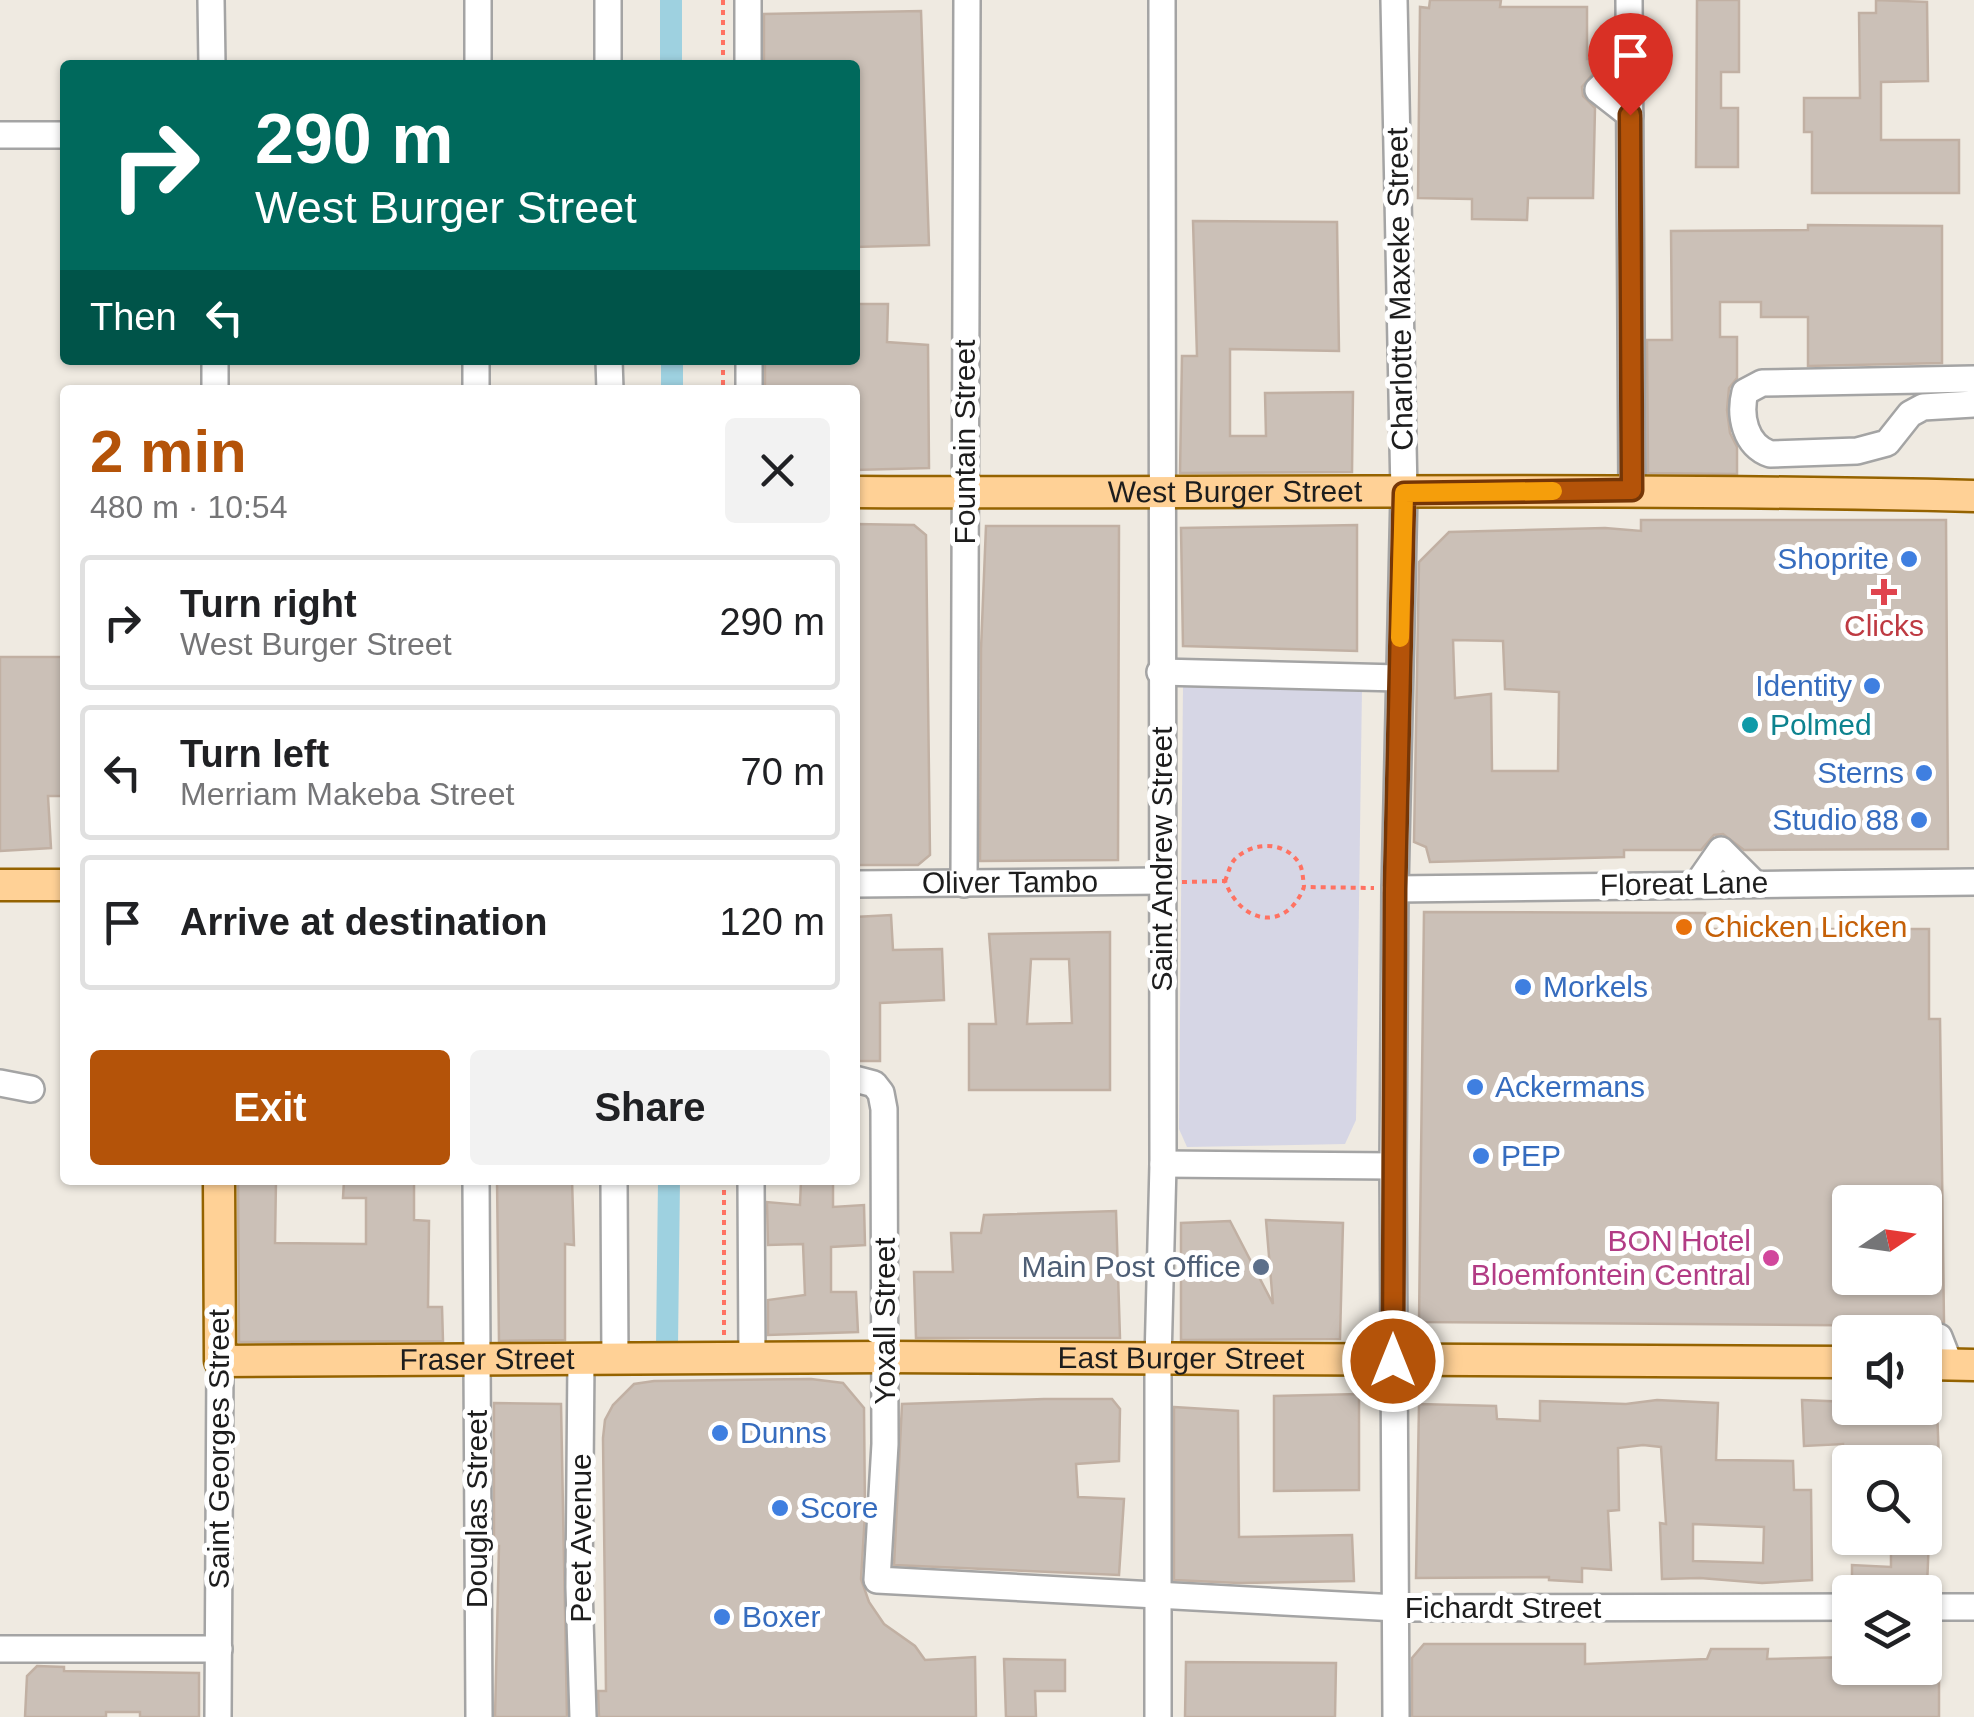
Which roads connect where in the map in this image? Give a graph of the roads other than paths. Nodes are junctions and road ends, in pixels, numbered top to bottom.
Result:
1 (211, 0) edge
2 (478, 0) edge
3 (608, 0) edge
4 (748, 0) edge
5 (967, 0) edge
6 (1162, 0) edge
7 (1394, 0) edge
8 (1629, 0) edge
9 (212, 60) edge
10 (478, 60) edge
11 (608, 60) edge
12 (748, 60) edge
13 (0, 135) edge
14 (60, 136) edge
15 (1974, 379) edge
16 (1927, 380) junction
17 (1974, 404) edge
18 (1928, 407) junction
19 (1632, 490) junction
20 (1160, 491) junction
21 (860, 492) edge
22 (965, 493) junction
23 (1404, 493) junction
24 (1974, 496) edge
25 (1160, 672) junction
26 (1399, 678) junction
27 (1163, 881) junction
28 (1974, 882) edge
29 (860, 884) edge
30 (964, 884) junction
31 (0, 885) edge
32 (60, 885) edge
33 (1395, 889) junction
34 (860, 1080) edge
35 (0, 1082) edge
36 (30, 1090) dead end
37 (1163, 1164) junction
38 (1393, 1166) junction
39 (219, 1185) edge
40 (476, 1185) edge
41 (614, 1185) edge
42 (752, 1185) edge
43 (886, 1357) junction
44 (476, 1358) junction
45 (738, 1359) junction
46 (582, 1360) junction
47 (615, 1360) junction
48 (1158, 1361) junction
49 (1393, 1361) junction
50 (220, 1362) junction
51 (1832, 1362) edge
52 (877, 1580) joint
53 (1156, 1597) junction
54 (1832, 1607) edge
55 (1942, 1607) edge
56 (1974, 1607) edge
57 (1396, 1608) junction
58 (219, 1648) junction
59 (0, 1650) edge
60 (218, 1717) edge
61 (478, 1717) edge
62 (582, 1717) edge
63 (1158, 1717) edge
64 (1396, 1717) edge

1 - 9 street
2 - 10 street
3 - 11 street
4 - 12 street
5 - 22 street, Fountain Street
6 - 20 street, Saint Andrew Street
7 - 23 street, Charlotte Maxeke Street
8 - 19 street
13 - 14 street
15 - 16 street
16 - 18 street
16 - 18 street
17 - 18 street
19 - 23 main road, West Burger Street
19 - 24 main road, West Burger Street
20 - 22 main road, West Burger Street
20 - 23 main road, West Burger Street
20 - 25 street, Saint Andrew Street
21 - 22 main road, West Burger Street
22 - 30 street, Fountain Street
23 - 26 street, Charlotte Maxeke Street
25 - 26 street
25 - 27 street, Saint Andrew Street
26 - 33 street, Charlotte Maxeke Street
27 - 30 street, Oliver Tambo
27 - 37 street, Saint Andrew Street
28 - 33 street, Floreat Lane
29 - 30 street, Oliver Tambo
31 - 32 main road
33 - 38 street, Charlotte Maxeke Street
34 - 43 street, Yoxall Street
35 - 36 street
37 - 38 street
37 - 48 street, Saint Andrew Street
38 - 49 street, Charlotte Maxeke Street
39 - 50 main road, Saint Georges Street
40 - 44 street, Douglas Street
41 - 47 street
42 - 45 street
43 - 45 main road, East Burger Street
43 - 48 main road, East Burger Street
43 - 52 street, Yoxall Street
44 - 46 main road, Fraser Street
44 - 50 main road, Fraser Street
44 - 61 street, Douglas Street
45 - 47 main road, Fraser Street
46 - 47 main road, Fraser Street
46 - 62 street, Peet Avenue
48 - 49 main road, East Burger Street
48 - 53 street, Saint Andrew Street
49 - 51 main road, East Burger Street
49 - 57 street, Charlotte Maxeke Street
50 - 58 street, Saint Georges Street
52 - 53 street, Fichardt Street
53 - 57 street, Fichardt Street
53 - 63 street, Saint Andrew Street
54 - 57 street, Fichardt Street
55 - 56 street
57 - 64 street, Charlotte Maxeke Street
58 - 59 street
58 - 60 street, Saint Georges Street

